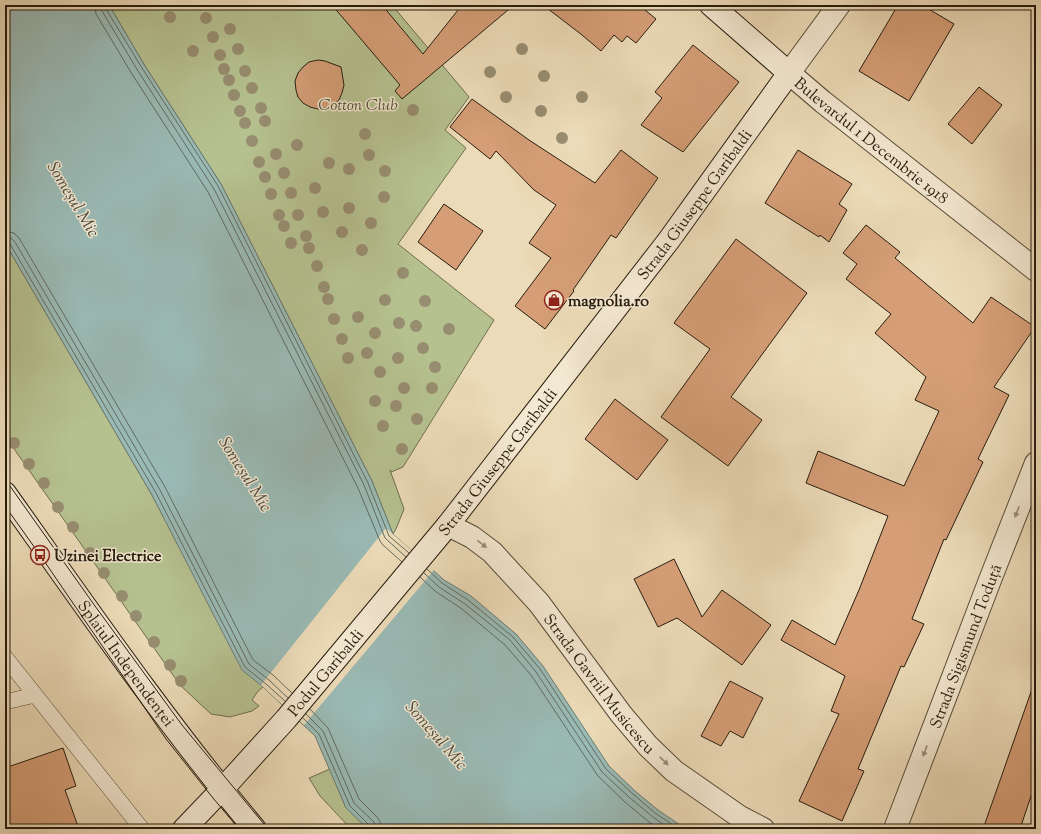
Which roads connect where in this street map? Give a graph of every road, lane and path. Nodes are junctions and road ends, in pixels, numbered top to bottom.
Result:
1 (711, 5) edge
2 (839, 5) edge
3 (789, 73) junction
4 (1036, 270) edge
5 (1036, 463) edge
6 (5, 493) edge
7 (448, 525) junction
8 (426, 552) joint
9 (5, 657) edge
10 (35, 695) junction
11 (5, 702) edge
12 (222, 789) junction
13 (142, 829) edge
14 (184, 829) edge
15 (255, 829) edge
16 (763, 829) edge
17 (895, 829) edge

1 - 3 main road, Bulevardul 1 Decembrie 1918
2 - 3 main road, Strada Giuseppe Garibaldi
3 - 4 main road, Bulevardul 1 Decembrie 1918
3 - 7 main road, Strada Giuseppe Garibaldi
5 -> 17 main road, Strada Sigismund Toduță
6 - 12 main road, Splaiul Independenței
7 - 8 main road, Strada Giuseppe Garibaldi
7 -> 16 main road, Strada Gavriil Musicescu
8 - 12 main road, Podul Garibaldi
9 - 10 lane
10 - 11 lane
10 - 13 lane
12 - 14 main road, Podul Garibaldi
12 - 15 main road, Splaiul Independenței

